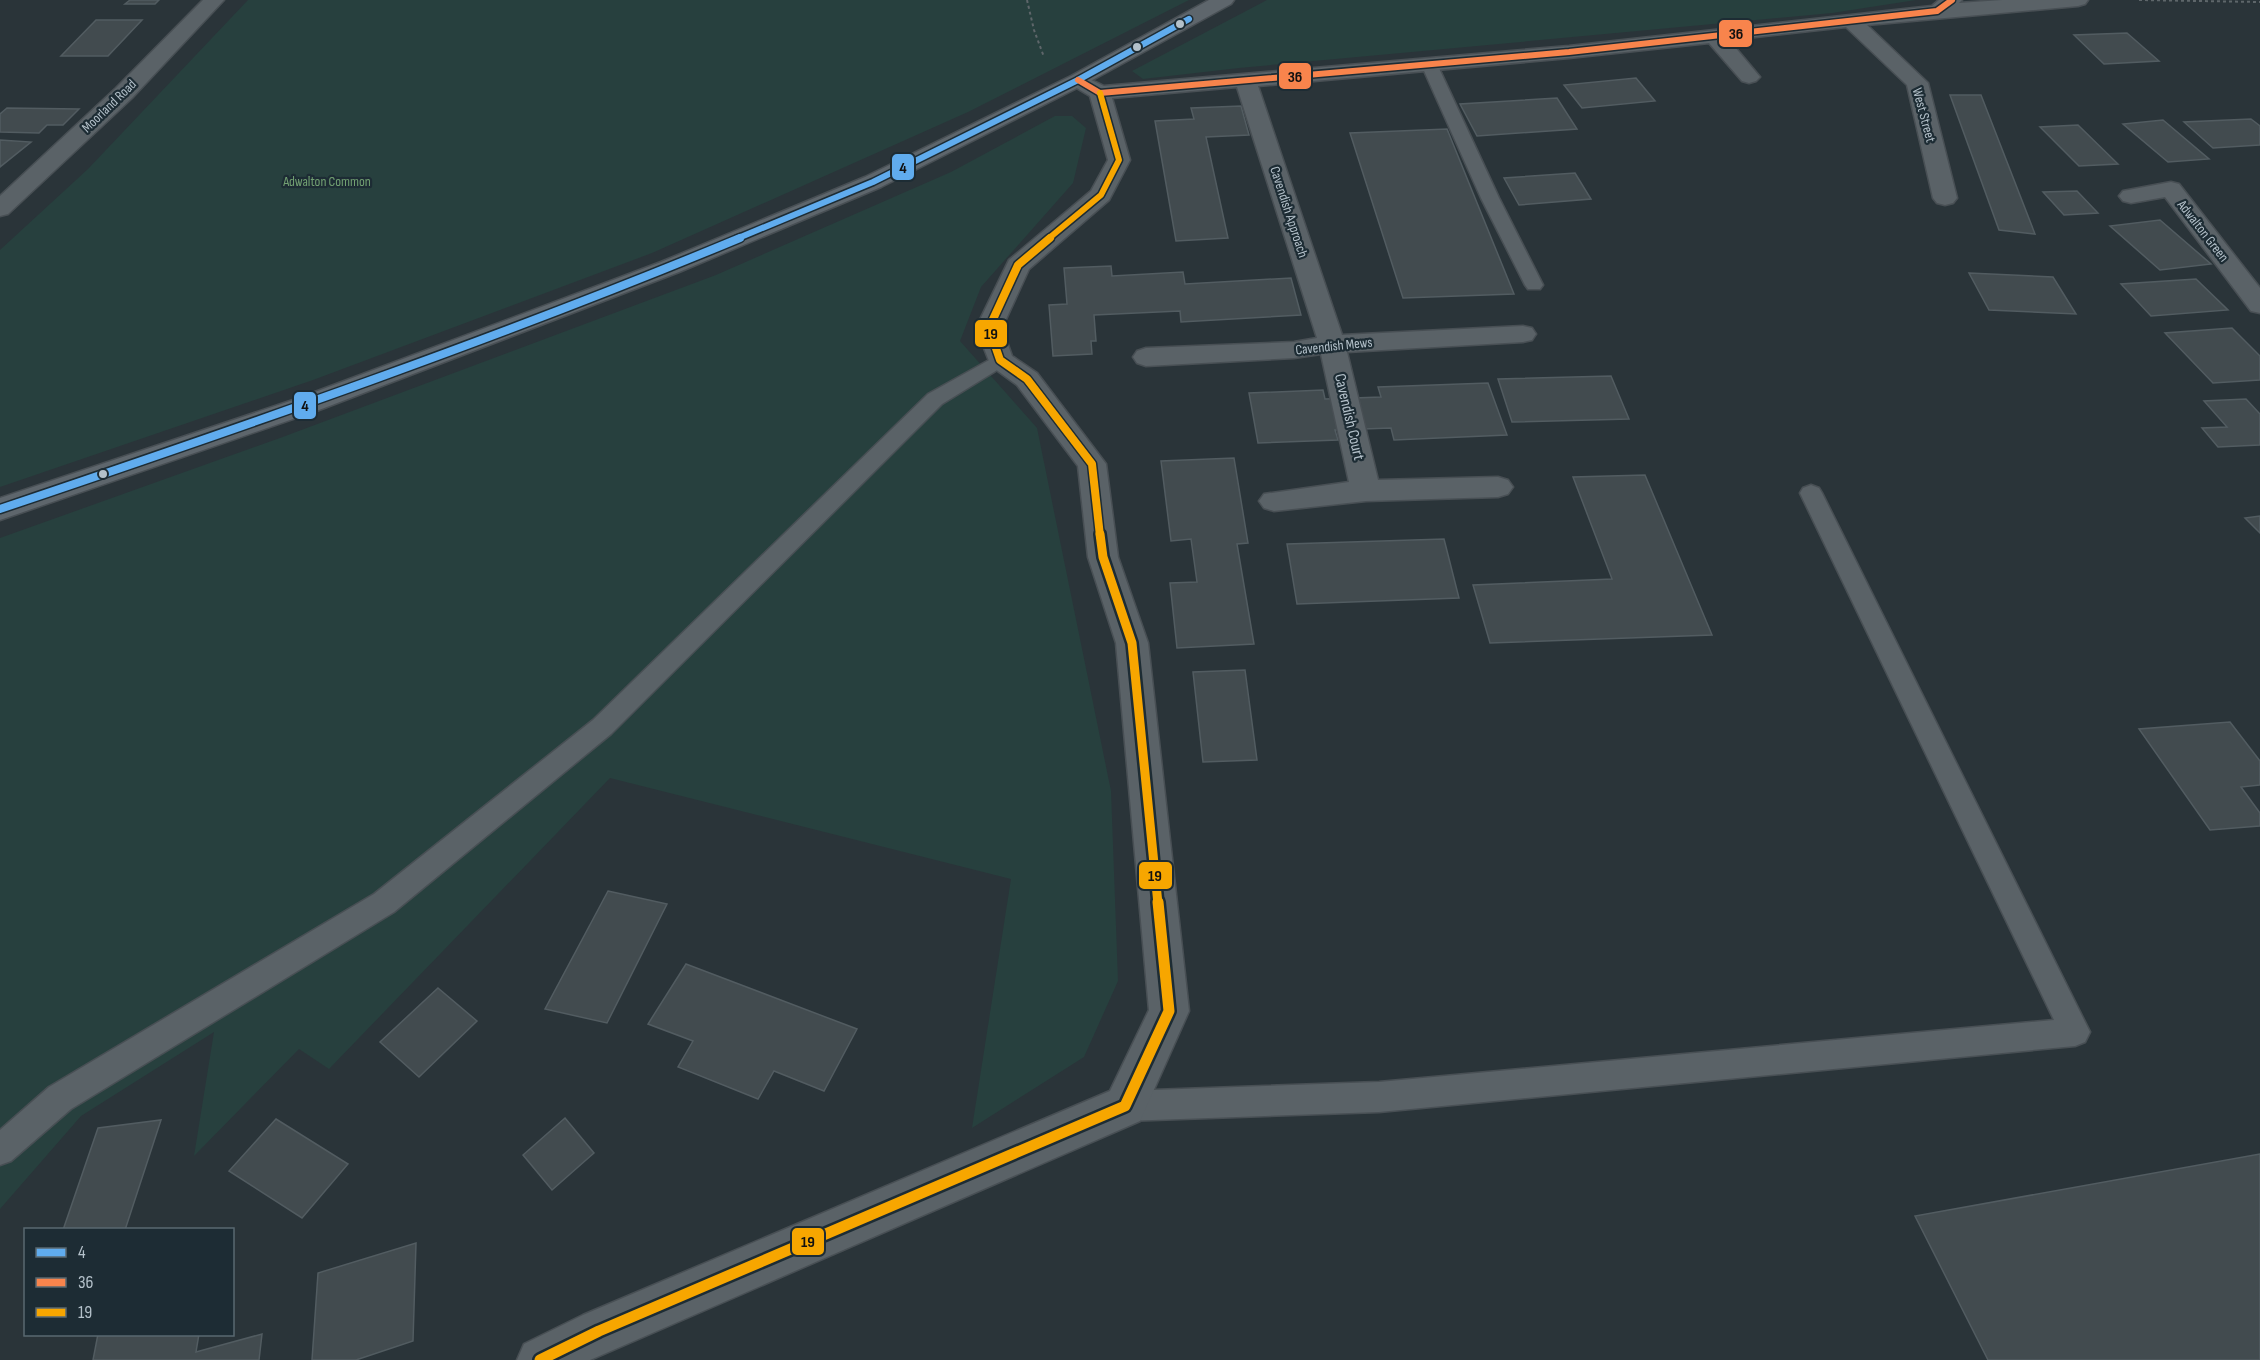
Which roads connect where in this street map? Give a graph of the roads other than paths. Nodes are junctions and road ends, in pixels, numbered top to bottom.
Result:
1 (214, 0) edge
2 (1224, 0) edge
3 (2078, 0) edge
4 (1944, 5) edge
5 (1851, 21) junction
6 (1714, 36) junction
7 (1429, 64) junction
8 (1749, 76) dead end
9 (1246, 81) junction
10 (1089, 87) junction
11 (2131, 195) dead end
12 (1945, 198) dead end
13 (0, 208) edge
14 (1534, 285) dead end
15 (2260, 304) edge
16 (1523, 334) dead end
17 (1332, 344) junction
18 (1146, 357) dead end
19 (1000, 360) junction
20 (1498, 487) dead end
21 (1366, 491) junction
22 (1810, 493) dead end
23 (1274, 501) dead end
24 (0, 509) edge
25 (1125, 1106) junction
26 (0, 1150) edge
27 (540, 1360) edge

1 - 13 street, Moorland Road
2 - 10 main road
3 - 4 street
4 - 5 street
5 - 6 street
5 - 12 street, West Street
6 - 7 street
6 - 8 street
7 - 9 street
7 - 14 lane
9 - 10 street
9 - 17 street, Cavendish Approach
10 - 19 street
10 - 24 main road
11 - 15 street, Adwalton Green
16 - 17 street, Cavendish Mews
17 - 18 street, Cavendish Mews
17 - 21 street, Cavendish Court
19 - 25 street
19 - 26 lane
20 - 21 street
21 - 23 street
22 - 25 lane
25 - 27 street

